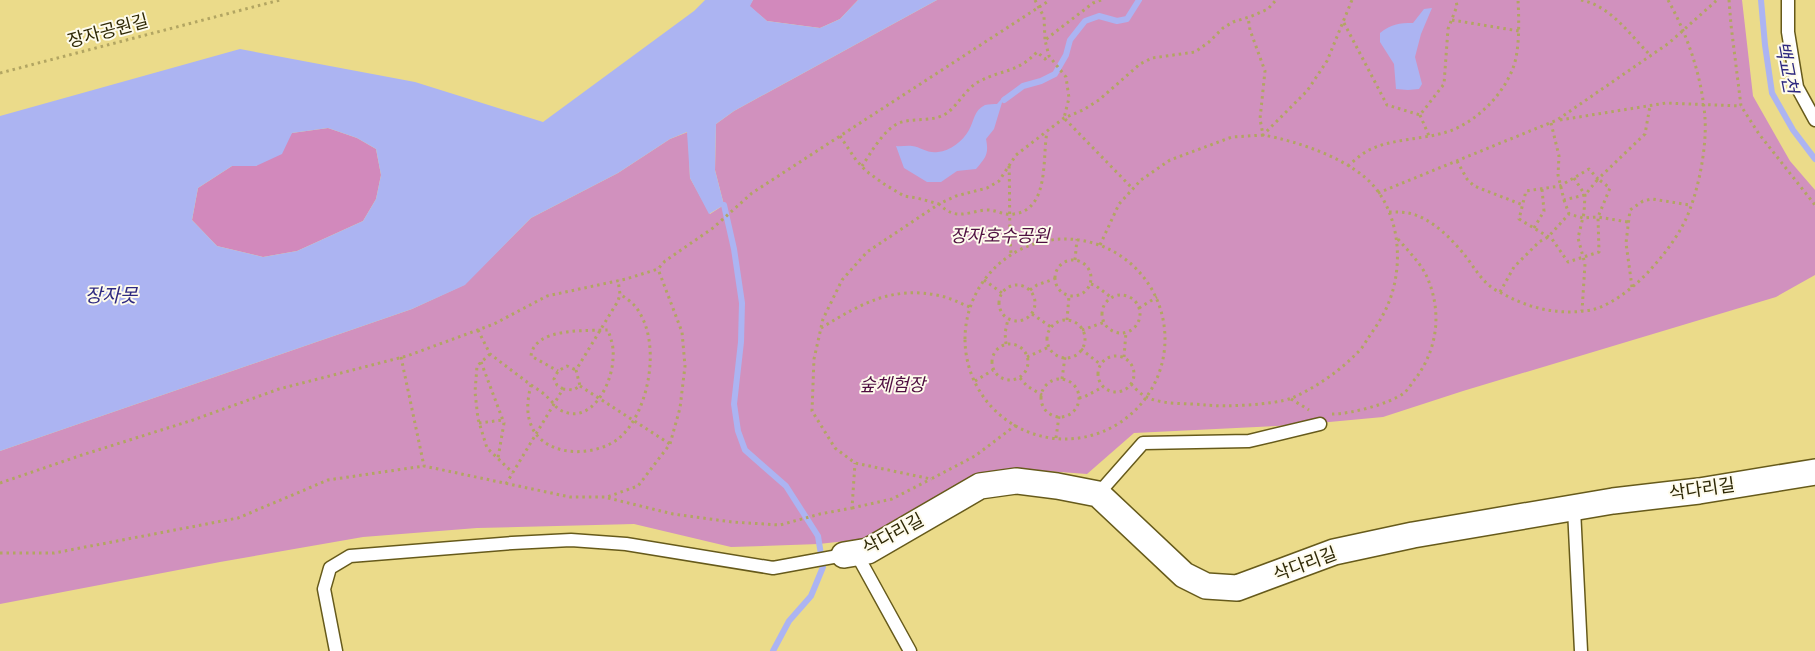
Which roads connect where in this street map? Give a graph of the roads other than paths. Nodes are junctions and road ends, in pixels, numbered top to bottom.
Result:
1 (1788, 0) edge
2 (1815, 120) edge
3 (1323, 419) road end
4 (1815, 472) edge
5 (1098, 494) junction
6 (1574, 508) junction
7 (850, 554) junction
8 (336, 651) edge
9 (910, 651) edge
10 (1581, 651) edge

1 - 2 lane
3 - 5 lane
4 - 6 street, 삭다리길
5 - 6 street, 삭다리길
5 - 7 street, 삭다리길
6 - 10 lane
7 - 8 lane
7 - 9 lane

